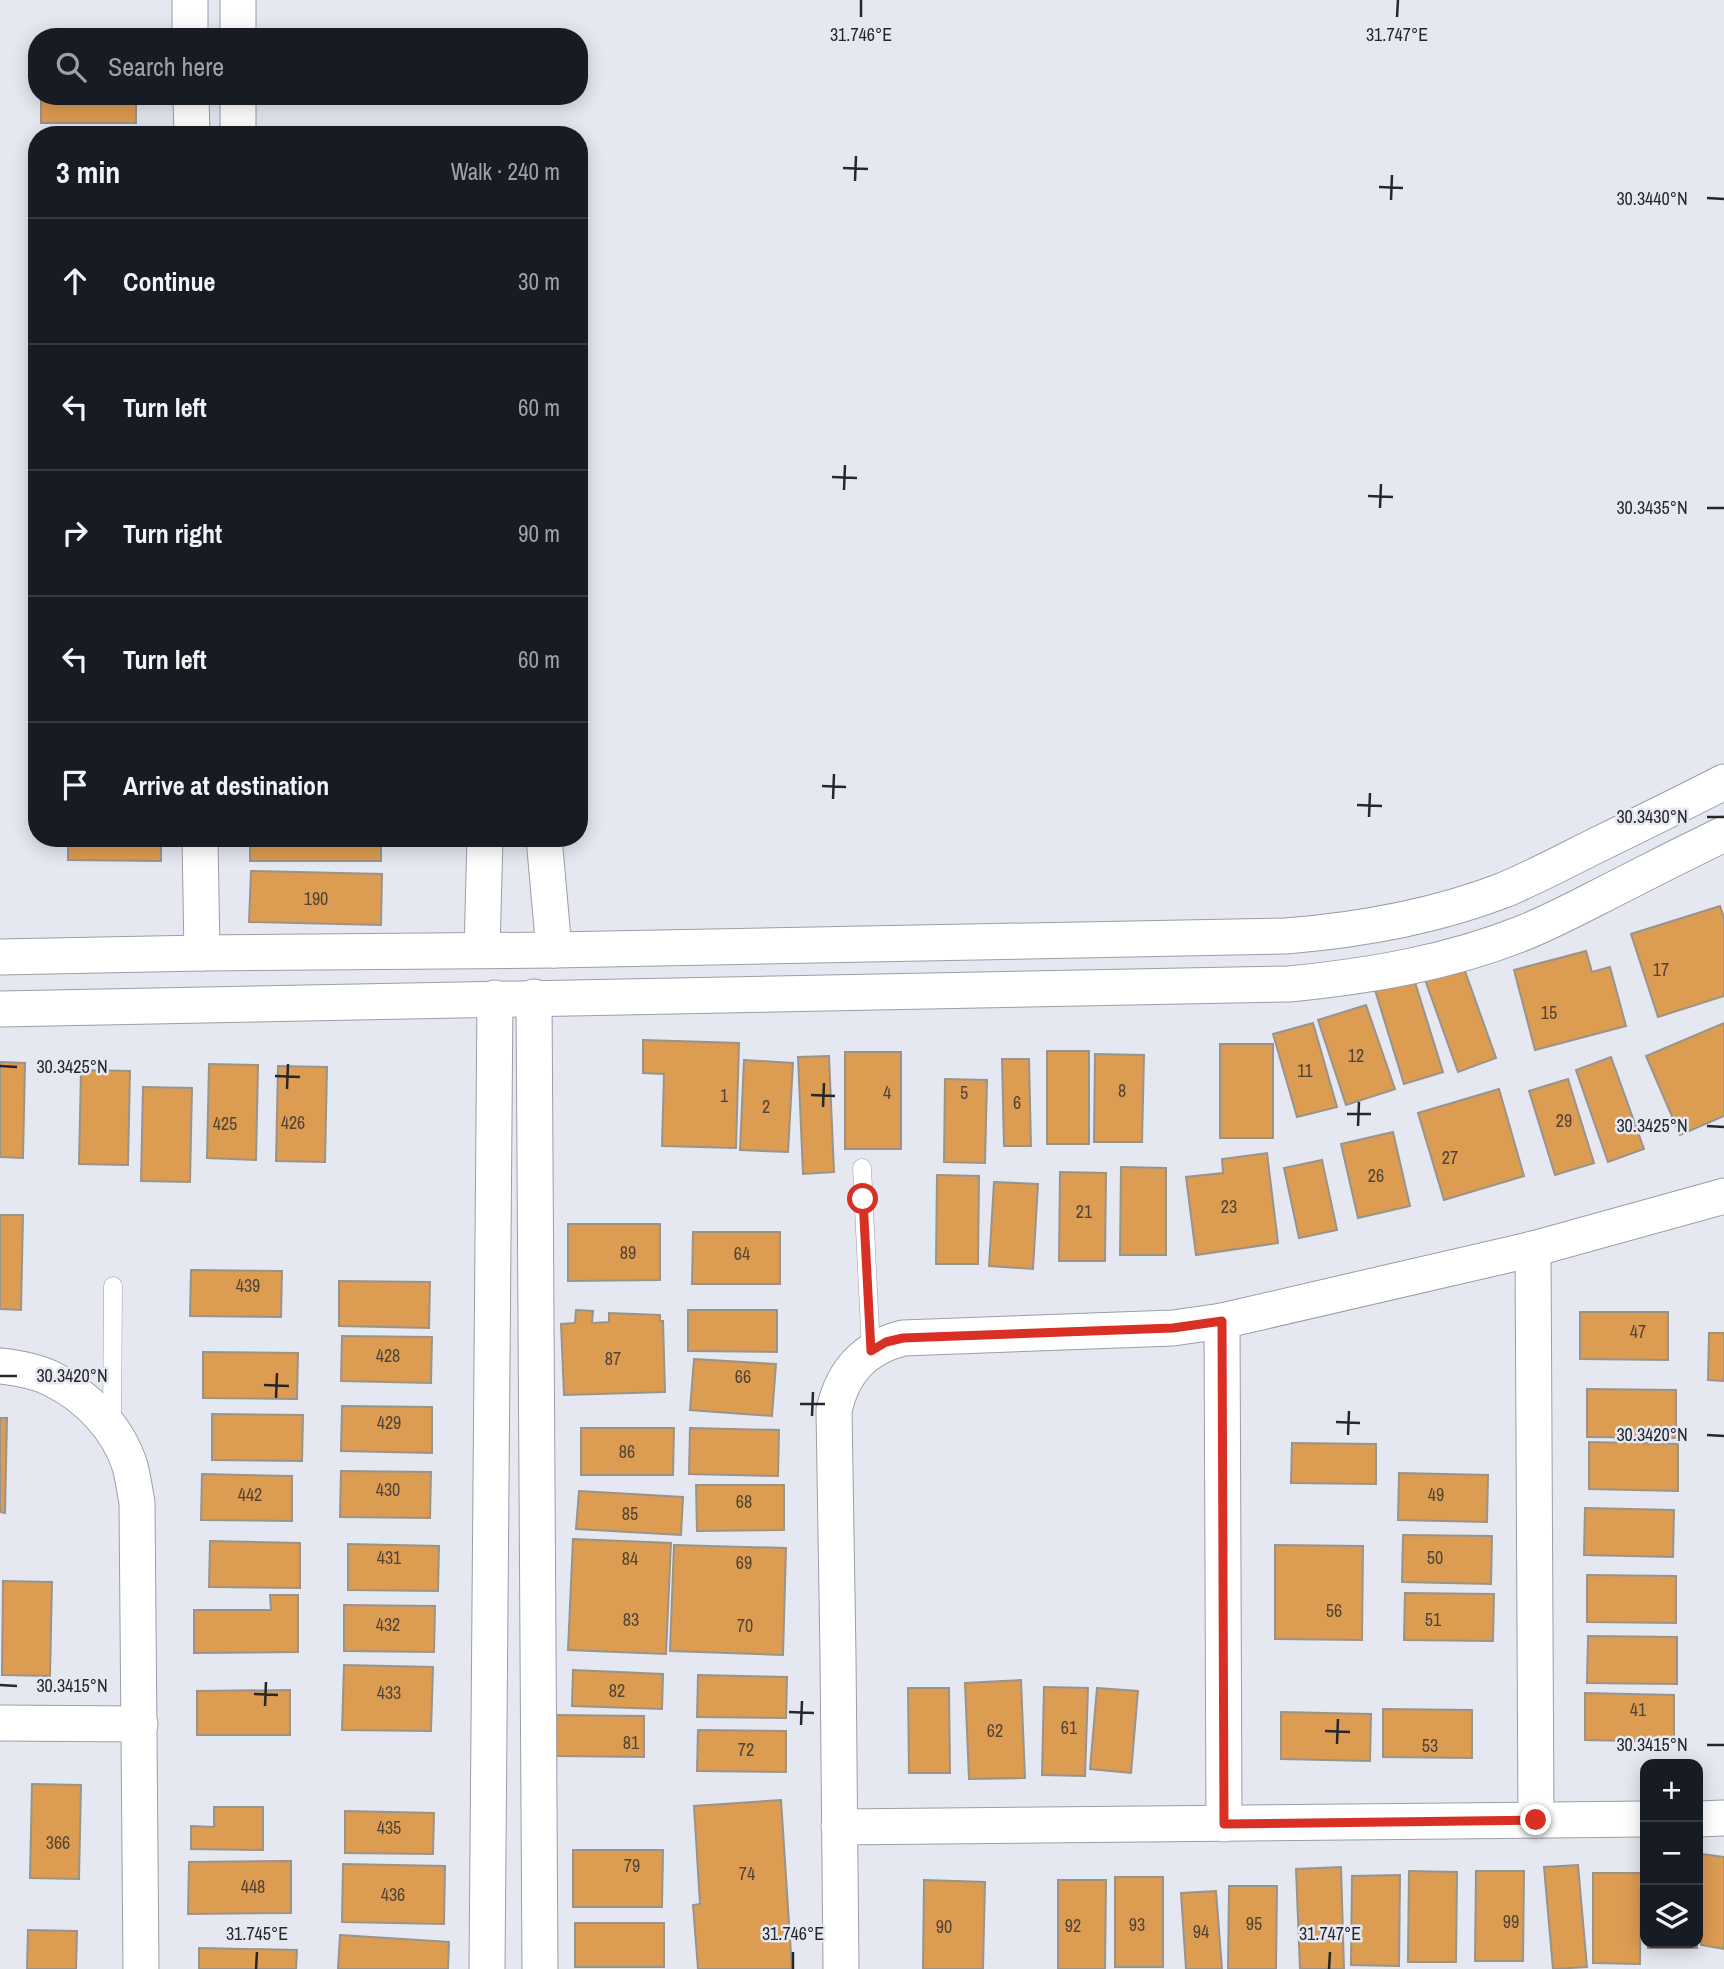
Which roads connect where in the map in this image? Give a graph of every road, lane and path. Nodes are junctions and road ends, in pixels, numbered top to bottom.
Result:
1 (190, 0) edge
2 (238, 0) edge
3 (190, 28) edge
4 (238, 28) edge
5 (191, 105) edge
6 (238, 105) edge
7 (192, 126) edge
8 (238, 126) edge
9 (1724, 782) edge
10 (1724, 834) edge
11 (200, 847) edge
12 (485, 847) edge
13 (545, 847) edge
14 (482, 950) junction
15 (554, 950) junction
16 (202, 953) junction
17 (0, 957) edge
18 (534, 997) junction
19 (495, 998) junction
20 (0, 1009) edge
21 (862, 1168) dead end
22 (1724, 1196) edge
23 (1533, 1249) junction
24 (113, 1286) dead end
25 (1222, 1321) junction
26 (871, 1351) junction
27 (0, 1366) edge
28 (112, 1429) junction
29 (0, 1723) edge
30 (140, 1724) junction
31 (1724, 1818) edge
32 (1640, 1819) edge
33 (1703, 1819) edge
34 (1536, 1820) junction
35 (1224, 1824) junction
36 (839, 1827) junction
37 (141, 1969) edge
38 (487, 1969) edge
39 (540, 1969) edge
40 (841, 1969) edge

1 - 3 street
2 - 4 street
5 - 7 street
6 - 8 street
9 - 15 street
10 - 18 street
11 - 16 street
12 - 14 street
13 - 15 street
14 - 15 street
14 - 16 street
16 - 17 street
18 - 19 street
18 - 39 street
19 - 20 street
19 - 38 street
21 - 26 lane
22 - 23 street
23 - 25 street
23 - 34 street
24 - 28 lane
25 - 26 street
25 - 35 street
26 - 36 street
27 - 28 street
28 - 30 street
29 - 30 street
30 - 37 street
31 - 33 street
32 - 34 street
34 - 35 street
35 - 36 street
36 - 40 street

